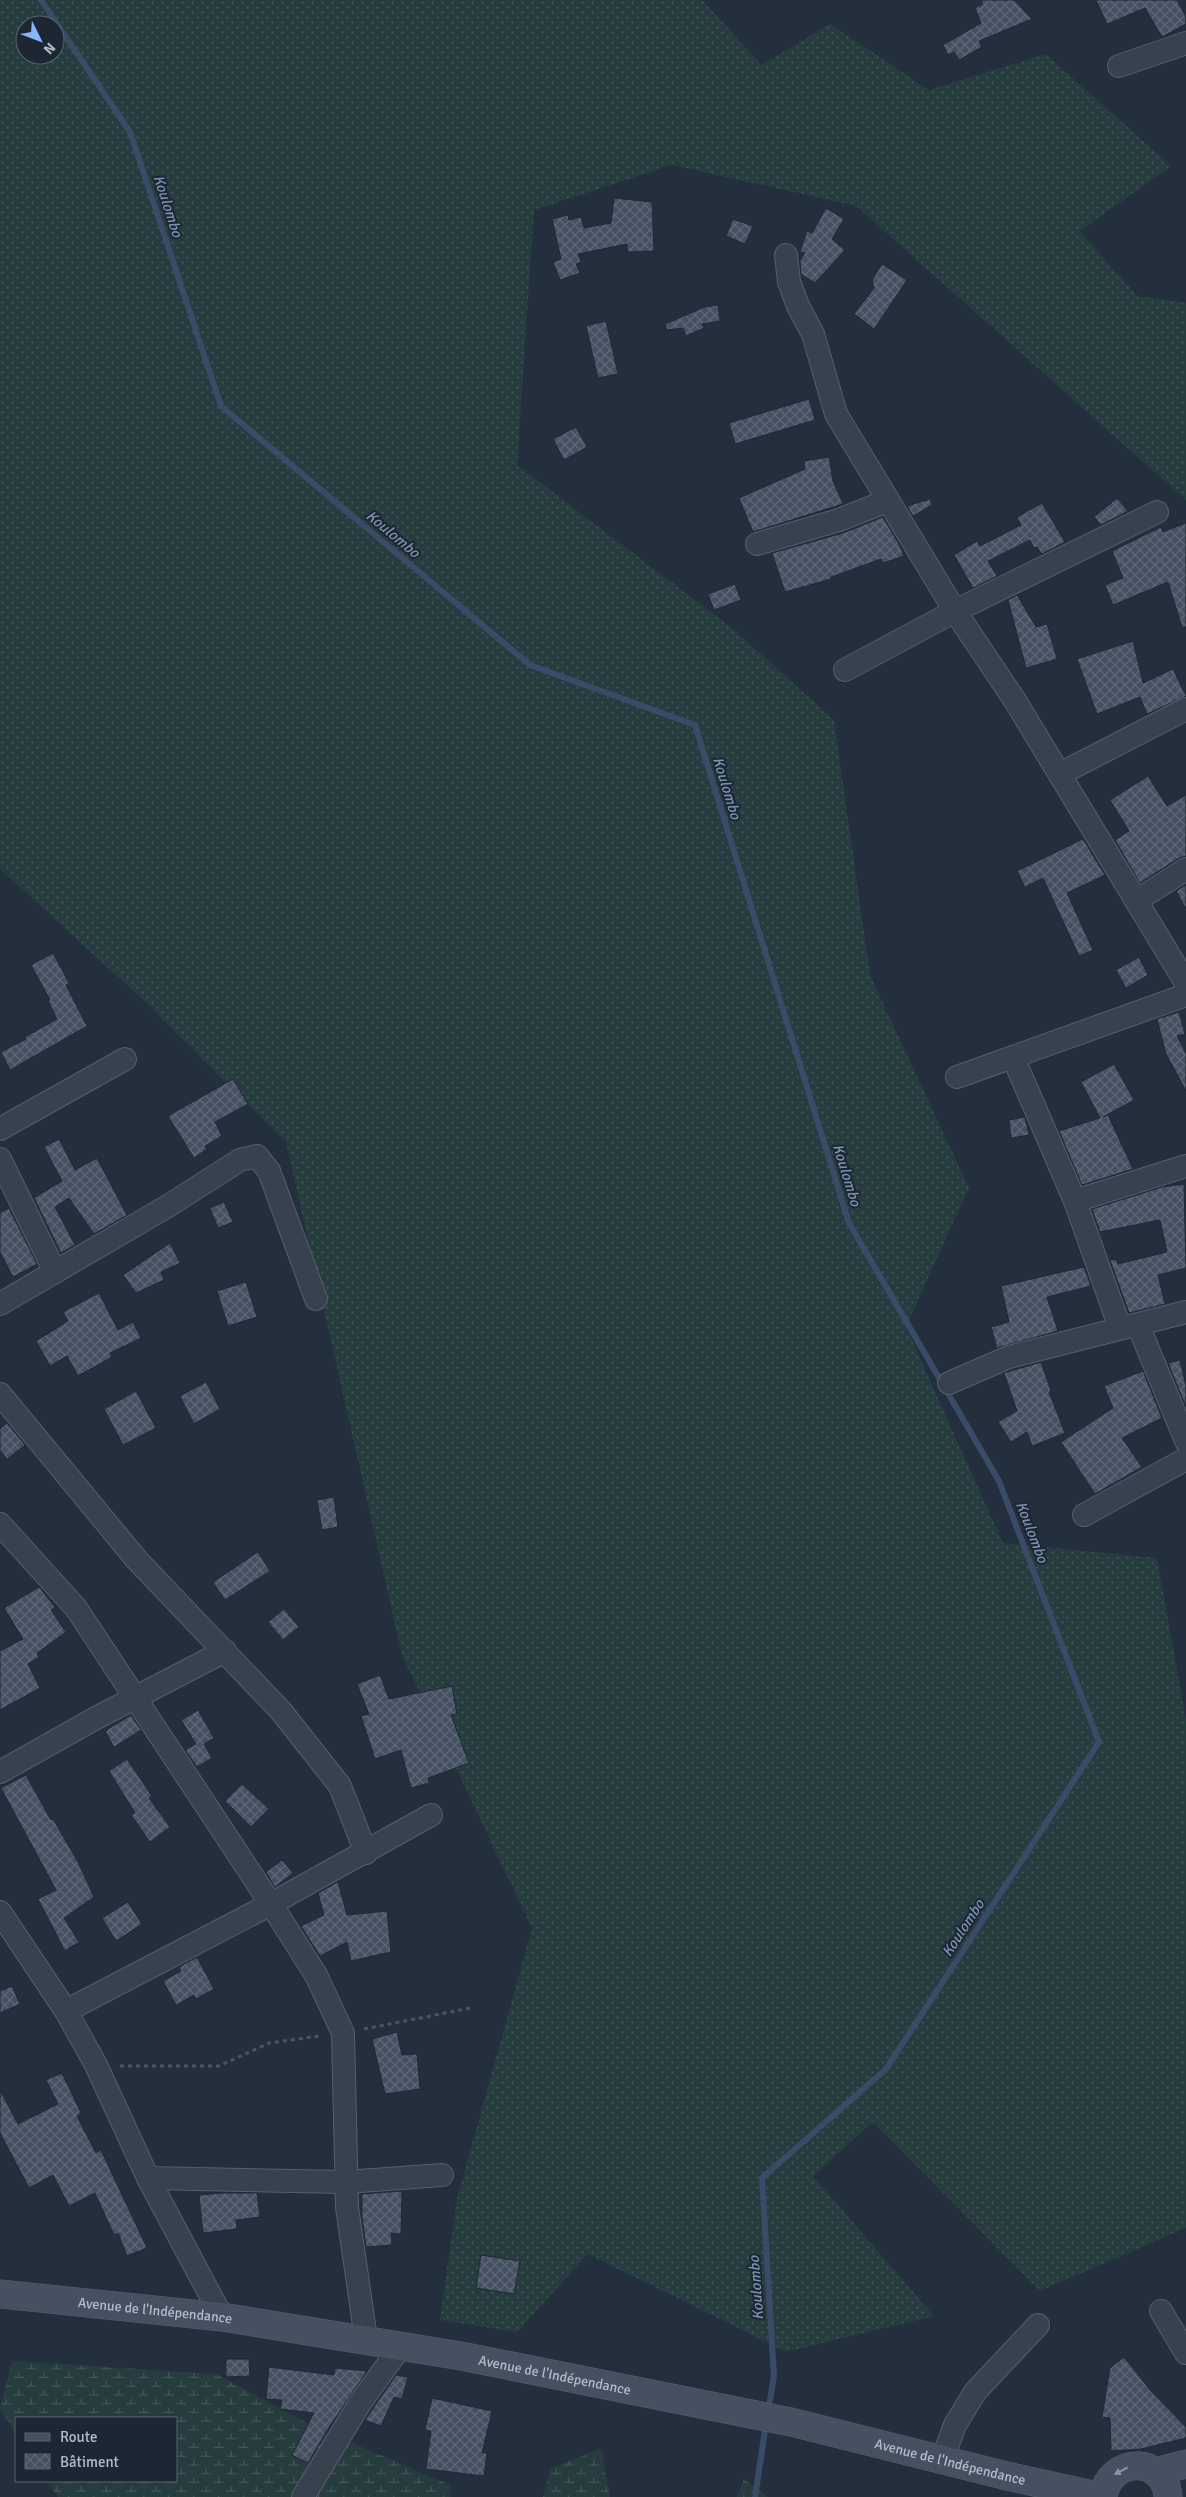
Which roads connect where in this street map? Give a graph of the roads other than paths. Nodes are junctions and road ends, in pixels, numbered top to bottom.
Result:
1 (1186, 43) edge
2 (1118, 66) dead end
3 (786, 255) dead end
4 (887, 501) junction
5 (1157, 512) dead end
6 (757, 544) dead end
7 (955, 611) junction
8 (845, 670) dead end
9 (1186, 709) edge
10 (1060, 774) junction
11 (1186, 869) edge
12 (1136, 901) junction
13 (1186, 983) edge
14 (1186, 995) edge
15 (1013, 1057) junction
16 (125, 1059) dead end
17 (958, 1077) dead end
18 (0, 1129) edge
19 (0, 1159) edge
20 (1186, 1166) edge
21 (1074, 1201) junction
22 (55, 1272) junction
23 (316, 1299) dead end
24 (0, 1304) edge
25 (1186, 1312) edge
26 (1129, 1327) junction
27 (949, 1383) dead end
28 (0, 1394) edge
29 (1186, 1441) edge
30 (1186, 1459) edge
31 (1084, 1515) dead end
32 (0, 1524) edge
33 (225, 1651) junction
34 (135, 1697) junction
35 (0, 1772) edge
36 (431, 1815) dead end
37 (366, 1853) junction
38 (271, 1904) junction
39 (0, 1912) edge
40 (66, 2011) junction
41 (442, 2175) dead end
42 (148, 2178) junction
43 (346, 2182) junction
44 (0, 2294) edge
45 (1161, 2311) dead end
46 (222, 2317) junction
47 (1038, 2325) dead end
48 (366, 2339) junction
49 (401, 2346) junction
50 (1186, 2353) edge
51 (942, 2460) junction
52 (1186, 2464) edge
53 (1169, 2488) edge
54 (303, 2497) edge
55 (1102, 2497) edge

1 - 2 street
3 - 4 street
4 - 6 street
4 - 7 street
5 - 7 street
7 - 8 street
7 - 10 street
9 - 10 street
10 - 12 street
11 - 12 street
12 - 13 street
14 - 15 street
15 - 17 street
15 - 21 street
16 - 18 street
19 - 22 street
20 - 21 street
21 - 26 street
22 - 23 street
22 - 24 street
25 - 26 street
26 - 27 street
26 - 29 street
28 - 33 street
30 - 31 street
32 - 34 street
33 - 34 street
33 - 37 street
34 - 35 street
34 - 38 street
36 - 37 street
37 - 38 street
38 - 40 street
38 - 43 street
39 - 40 street
40 - 42 street
41 - 43 street
42 - 43 street
42 - 46 street
43 - 48 street
44 - 46 street, Avenue de l'Indépendance
45 - 50 street
46 - 48 street, Avenue de l'Indépendance
47 - 51 street
48 - 49 street, Avenue de l'Indépendance
49 - 51 street, Avenue de l'Indépendance
49 - 54 street
51 - 55 street, Avenue de l'Indépendance
52 - 53 street
53 -> 55 street

